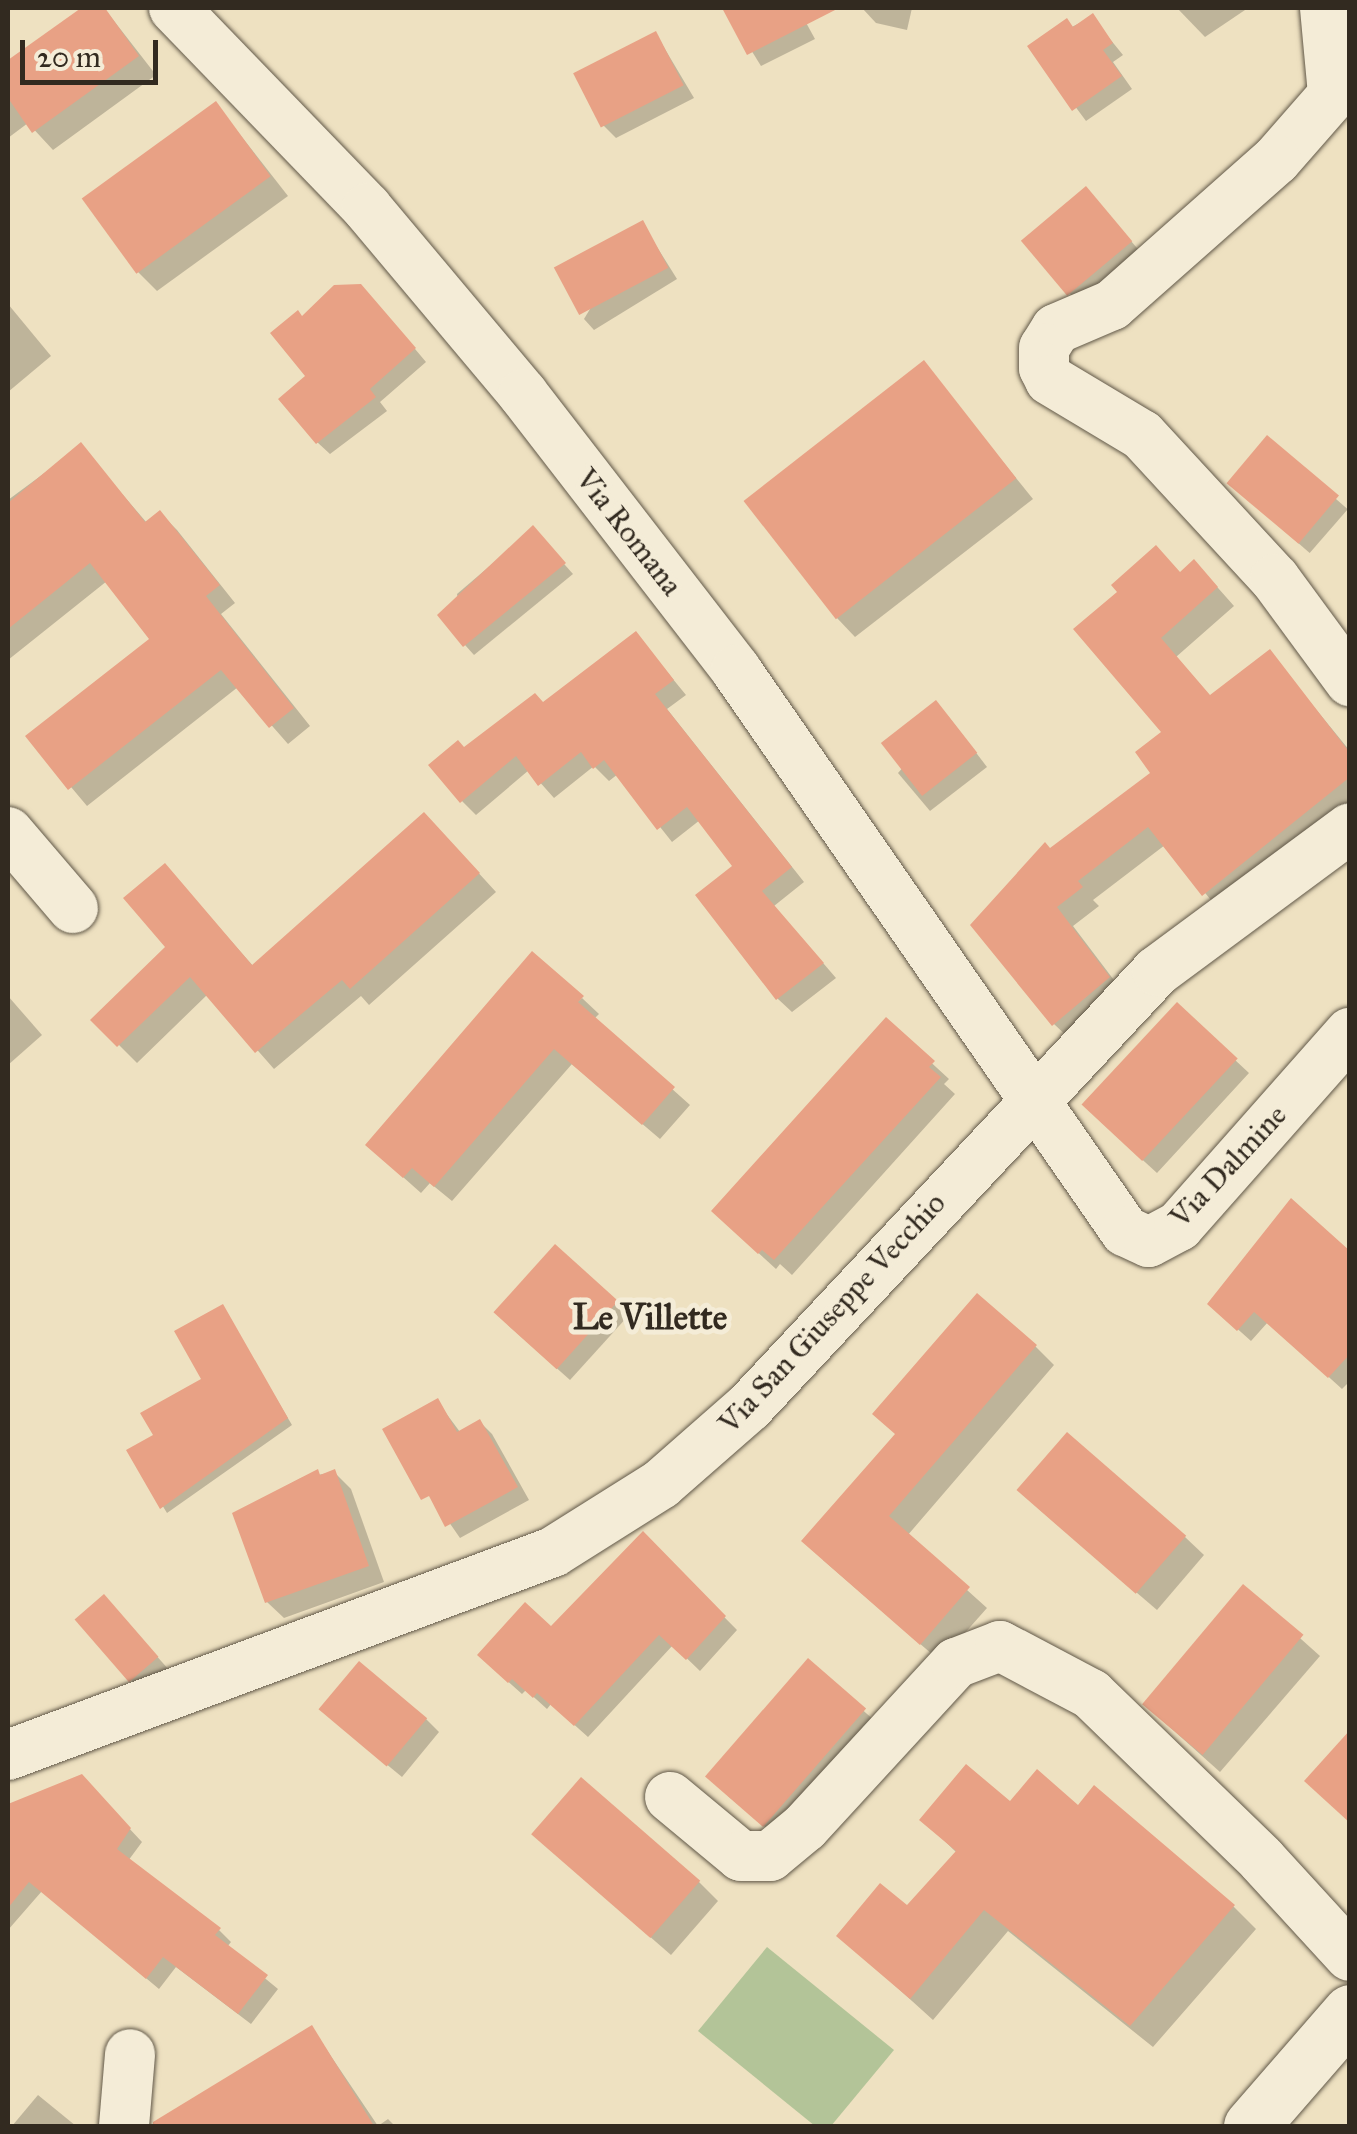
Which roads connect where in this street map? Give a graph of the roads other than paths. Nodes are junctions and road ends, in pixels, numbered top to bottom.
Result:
1 (174, 8) edge
2 (1326, 8) edge
3 (1350, 682) edge
4 (1350, 828) edge
5 (8, 832) edge
6 (73, 908) dead end
7 (1350, 1033) edge
8 (1036, 1094) junction
9 (8, 1754) edge
10 (670, 1796) dead end
11 (1350, 1956) edge
12 (1350, 2012) edge
13 (130, 2054) dead end
14 (124, 2126) edge
15 (1250, 2126) edge

1 - 8 street, Via Romana
2 - 3 street
4 - 8 street, Via San Giuseppe Vecchio
5 - 6 street
7 - 8 street, Via Dalmine
8 - 9 street, Via San Giuseppe Vecchio
10 - 11 street
12 - 15 main road
13 - 14 street

